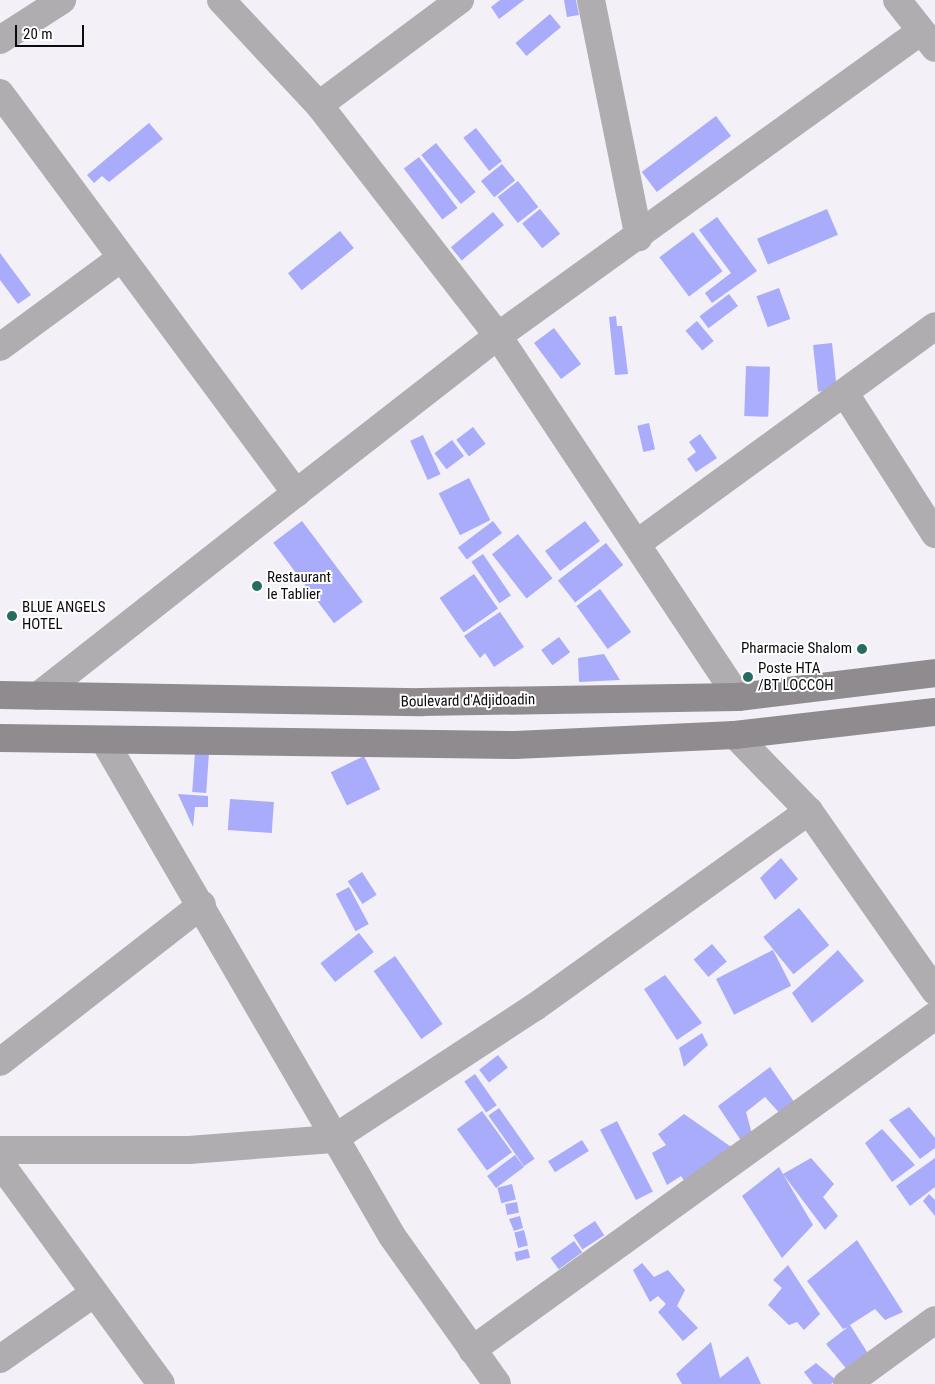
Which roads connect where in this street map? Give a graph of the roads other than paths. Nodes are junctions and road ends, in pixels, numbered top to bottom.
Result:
1 (62, 0) edge
2 (221, 0) edge
3 (460, 0) edge
4 (591, 0) edge
5 (897, 0) edge
6 (0, 40) edge
7 (928, 40) edge
8 (0, 93) edge
9 (319, 104) junction
10 (639, 237) junction
11 (121, 258) junction
12 (935, 326) edge
13 (498, 336) junction
14 (0, 347) edge
15 (846, 395) junction
16 (296, 493) junction
17 (935, 534) edge
18 (639, 542) junction
19 (935, 673) edge
20 (0, 695) edge
21 (38, 696) junction
22 (738, 697) junction
23 (935, 712) edge
24 (735, 734) junction
25 (0, 738) edge
26 (105, 742) junction
27 (808, 811) junction
28 (202, 905) junction
29 (935, 991) edge
30 (935, 1016) edge
31 (0, 1062) edge
32 (333, 1139) junction
33 (0, 1150) edge
34 (0, 1163) edge
35 (93, 1294) junction
36 (935, 1320) edge
37 (472, 1350) junction
38 (0, 1359) edge
39 (161, 1384) edge
40 (497, 1384) edge
41 (847, 1384) edge

1 - 6 street
2 - 9 street
3 - 9 street
4 - 10 street
5 - 7 street
7 - 10 street
8 - 11 street
9 - 13 street
10 - 13 street
11 - 14 street
11 - 16 street
12 - 15 street
13 - 16 street
13 - 18 street
15 - 17 street
15 - 18 street
16 - 21 street
18 - 22 street
19 - 22 main road, Boulevard d'Adjidoadin
20 - 21 main road, Boulevard d'Adjidoadin
21 - 22 main road, Boulevard d'Adjidoadin
23 - 24 main road
24 - 26 main road
24 - 27 street
25 - 26 main road
26 - 28 street
27 - 29 street
27 - 32 street
28 - 31 street
28 - 32 street
30 - 37 street
32 - 33 street
32 - 37 street
34 - 35 street
35 - 38 street
35 - 39 street
36 - 41 street
37 - 40 street

